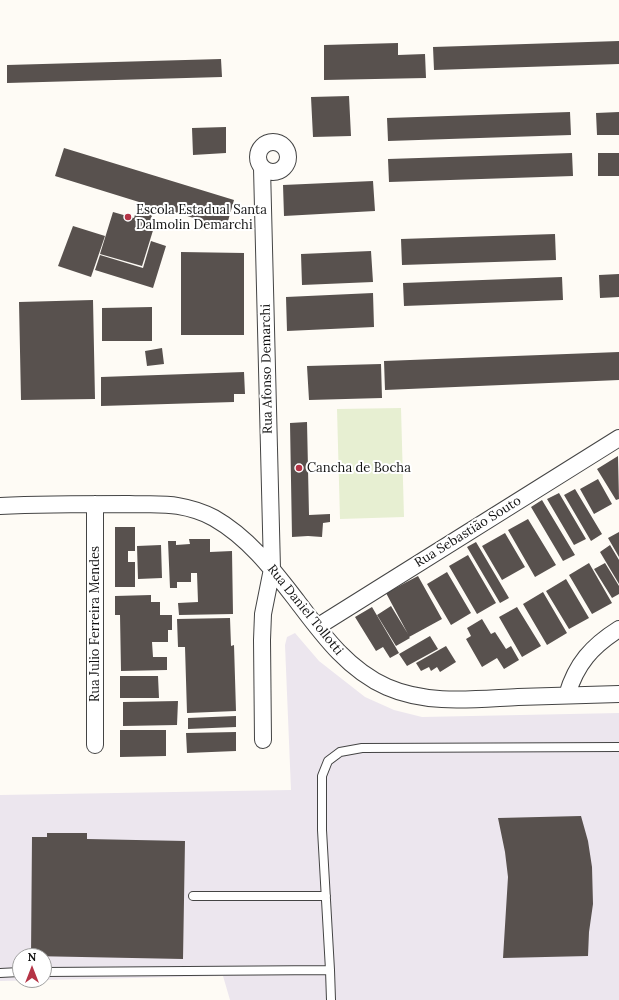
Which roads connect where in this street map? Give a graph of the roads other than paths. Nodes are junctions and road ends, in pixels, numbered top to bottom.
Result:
1 (262, 168) dead end
2 (619, 438) edge
3 (95, 504) junction
4 (0, 506) edge
5 (272, 569) junction
6 (317, 627) junction
7 (619, 629) edge
8 (619, 694) edge
9 (567, 695) junction
10 (263, 740) dead end
11 (95, 745) dead end
12 (619, 747) edge
13 (193, 896) dead end
14 (326, 896) junction
15 (330, 970) junction
16 (12, 972) edge
17 (52, 972) edge
18 (0, 973) edge
19 (331, 1000) edge

1 - 5 street, Rua Afonso Demarchi
2 - 6 street, Rua Sebastião Souto
3 - 4 street, Rua Daniel Tollotti
3 - 5 street, Rua Daniel Tollotti
3 - 11 street, Rua Julio Ferreira Mendes
5 - 6 street, Rua Daniel Tollotti
5 - 10 street, Rua Afonso Demarchi
6 - 9 street, Rua Daniel Tollotti
7 - 9 street
8 - 9 street, Rua Daniel Tollotti
12 - 14 lane
13 - 14 lane
14 - 15 lane
15 - 17 lane
15 - 19 lane
16 - 18 lane

